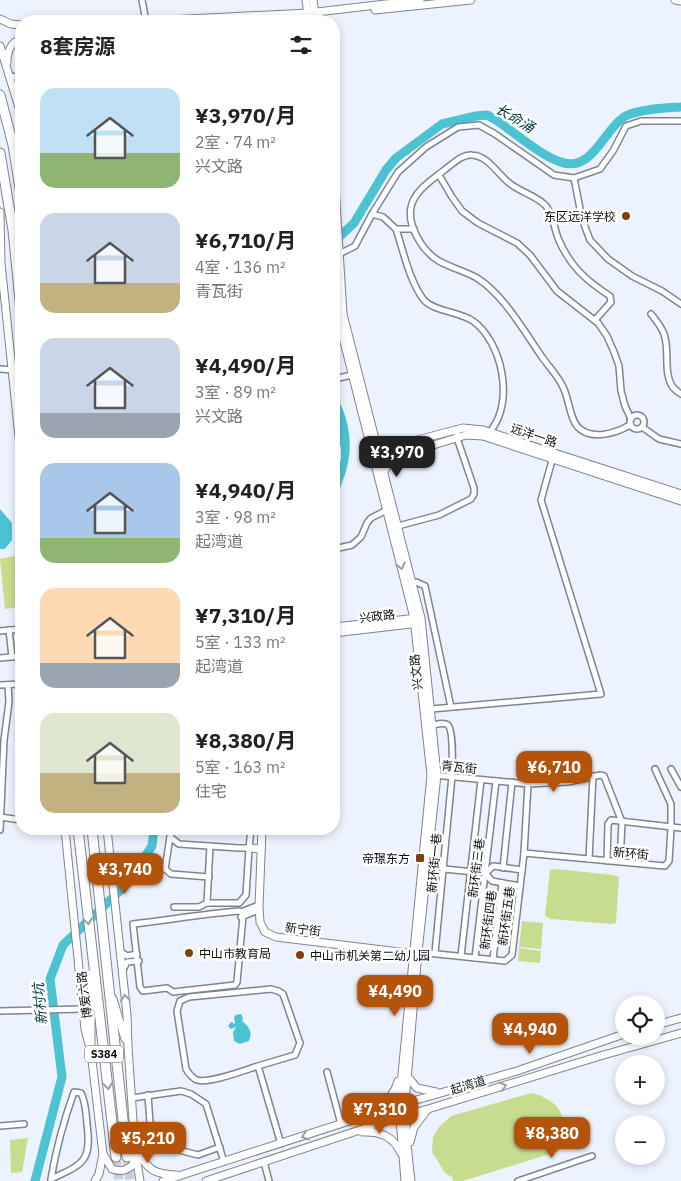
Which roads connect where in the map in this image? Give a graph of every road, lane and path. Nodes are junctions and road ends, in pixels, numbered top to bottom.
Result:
1 (142, 0) edge
2 (306, 0) edge
3 (313, 0) edge
4 (420, 0) edge
5 (471, 0) edge
6 (675, 0) edge
7 (681, 1) edge
8 (146, 15) edge
9 (311, 15) edge
10 (312, 15) edge
11 (325, 15) edge
12 (331, 15) edge
13 (0, 19) edge
14 (15, 24) edge
15 (15, 41) edge
16 (0, 46) edge
17 (7, 67) junction
18 (10, 76) junction
19 (15, 77) edge
20 (15, 93) edge
21 (0, 96) edge
22 (681, 122) edge
23 (0, 153) edge
24 (15, 158) edge
25 (439, 175) junction
26 (574, 178) junction
27 (0, 212) edge
28 (372, 214) junction
29 (396, 229) junction
30 (414, 229) junction
31 (1, 231) edge
32 (15, 250) edge
33 (340, 250) edge
34 (340, 266) edge
35 (681, 304) edge
36 (651, 314) dead end
37 (595, 320) junction
38 (340, 326) edge
39 (0, 369) edge
40 (13, 370) junction
41 (352, 374) junction
42 (340, 377) edge
43 (15, 392) edge
44 (681, 394) edge
45 (631, 419) junction
46 (630, 425) junction
47 (432, 427) dead end
48 (642, 427) junction
49 (457, 429) junction
50 (490, 433) junction
51 (435, 435) junction
52 (457, 438) junction
53 (438, 444) junction
54 (681, 444) edge
55 (377, 445) junction
56 (554, 456) junction
57 (384, 472) junction
58 (681, 494) edge
59 (681, 501) edge
60 (387, 510) junction
61 (398, 526) junction
62 (340, 547) edge
63 (413, 583) junction
64 (418, 621) junction
65 (340, 627) edge
66 (9, 630) junction
67 (15, 630) edge
68 (0, 631) edge
69 (340, 632) edge
70 (12, 657) junction
71 (15, 657) edge
72 (0, 658) edge
73 (15, 684) edge
74 (0, 685) edge
75 (8, 685) junction
76 (451, 707) junction
77 (431, 709) junction
78 (433, 725) junction
79 (2, 740) edge
80 (655, 769) dead end
81 (671, 769) dead end
82 (434, 775) junction
83 (452, 776) junction
84 (593, 776) junction
85 (481, 780) junction
86 (496, 781) junction
87 (512, 782) junction
88 (528, 784) junction
89 (681, 787) edge
90 (0, 817) edge
91 (15, 819) edge
92 (621, 822) junction
93 (672, 828) junction
94 (681, 828) edge
95 (0, 830) edge
96 (66, 835) edge
97 (79, 835) edge
98 (93, 835) edge
99 (108, 835) edge
100 (250, 835) edge
101 (262, 835) edge
102 (266, 835) edge
103 (170, 837) joint
104 (210, 846) junction
105 (249, 848) junction
106 (261, 849) junction
107 (524, 853) junction
108 (589, 859) junction
109 (607, 861) junction
110 (620, 862) junction
111 (503, 868) junction
112 (444, 869) junction
113 (522, 870) junction
114 (471, 872) junction
115 (485, 873) junction
116 (209, 877) junction
117 (502, 883) junction
118 (520, 886) junction
119 (207, 902) junction
120 (174, 907) dead end
121 (259, 908) junction
122 (241, 915) junction
123 (91, 951) junction
124 (120, 951) junction
125 (435, 952) junction
126 (415, 953) junction
127 (461, 956) junction
128 (138, 958) junction
129 (475, 958) junction
130 (493, 960) junction
131 (122, 970) junction
132 (108, 982) junction
133 (83, 1009) junction
134 (0, 1011) edge
135 (681, 1018) edge
136 (665, 1022) edge
137 (681, 1033) edge
138 (615, 1037) edge
139 (128, 1047) junction
140 (91, 1052) junction
141 (258, 1066) junction
142 (327, 1072) dead end
143 (404, 1075) junction
144 (441, 1092) junction
145 (148, 1095) junction
146 (132, 1098) junction
147 (402, 1104) junction
148 (428, 1109) junction
149 (402, 1116) junction
150 (351, 1121) junction
151 (24, 1124) dead end
152 (341, 1124) junction
153 (0, 1126) edge
154 (354, 1132) junction
155 (281, 1144) junction
156 (220, 1147) junction
157 (135, 1150) junction
158 (104, 1154) junction
159 (592, 1156) dead end
160 (127, 1157) tunnel mouth
161 (406, 1157) junction
162 (116, 1158) tunnel mouth
163 (224, 1162) junction
164 (264, 1162) junction
165 (182, 1175) junction
166 (51, 1180) edge
167 (94, 1181) edge
168 (140, 1181) edge
169 (162, 1181) edge
170 (206, 1181) edge
171 (269, 1181) edge
172 (405, 1181) edge
173 (411, 1181) edge
174 (518, 1181) edge

1 - 8 street
2 - 9 main road
3 - 10 main road
4 - 11 main road
5 - 12 main road
6 - 7 main road
13 - 14 main road
15 - 17 main road
16 - 17 main road
17 - 18 main road
18 - 19 street
18 - 20 main road
21 - 24 highway
22 - 26 street
23 - 32 highway
25 - 30 street
25 - 37 street
25 - 37 street
26 - 28 street
26 - 35 street
27 - 31 main road
28 - 29 street
28 - 33 street
29 - 30 street
29 - 50 street
30 - 46 street
31 - 40 main road
34 - 55 main road, 兴文路
36 - 44 street
37 - 45 street
38 - 41 main road, 兴文路
39 - 40 street
40 - 43 main road
41 - 42 street
41 - 60 main road, 兴文路
45 - 46 street
45 - 48 street
46 - 48 street
47 - 51 main road
48 - 54 street
49 - 50 main road, 远洋一路
49 - 51 main road, 远洋一路
49 - 52 street
50 - 52 main road, 远洋一路
50 - 56 main road, 远洋一路
51 - 53 main road
51 - 55 main road, 远洋一路
52 - 53 main road
52 - 61 street
53 - 57 main road
55 - 57 main road, 兴文路
56 - 58 main road, 远洋一路
56 - 59 main road, 远洋一路
56 - 76 street
57 - 61 main road, 兴文路
60 - 62 street
60 -> 64 main road, 兴文路
61 - 63 main road, 兴文路
63 - 64 main road, 兴文路
63 - 76 street
64 - 65 main road, 兴政路
64 - 69 main road, 兴政路
64 - 77 main road, 兴文路
64 - 82 main road, 兴文路
66 - 67 street
66 - 68 street
66 - 70 street
70 - 71 street
70 - 72 street
73 - 75 street
74 - 75 street
75 - 79 street
76 - 77 street
77 - 78 main road, 兴文路
78 - 82 main road, 兴文路
78 - 83 street, 新环街一巷
79 - 90 street
80 - 93 street, 新环街
81 - 89 street
82 - 83 street, 青瓦街
82 - 126 main road, 兴文路
83 - 85 street, 青瓦街
83 - 112 street, 新环街一巷
84 - 88 street, 青瓦街
84 - 92 street
84 - 108 street
85 - 86 street, 青瓦街
85 - 114 street
86 - 87 street, 青瓦街
86 - 115 street, 新环街三巷
87 - 88 street, 青瓦街
87 - 111 street
88 - 107 street, 新环街五巷
90 - 91 street
90 - 95 street
92 - 93 street
92 - 109 street
92 - 110 street
93 - 94 street
93 - 110 street, 新环街
96 - 133 main road, 博爱六路
97 -> 123 highway, 博爱六路 / S384
98 - 132 highway, 博爱六路 / S384
99 - 124 main road
100 - 105 street
101 - 106 main road, 新宁街
102 - 126 main road
103 - 104 street
103 - 116 street
104 - 105 street
104 - 116 street
105 - 106 main road
105 - 119 street
106 - 121 main road, 新宁街
107 - 108 street, 新环街
107 - 113 street, 新环街五巷
108 - 109 street, 新环街
109 - 110 street, 新环街
111 - 113 street
111 - 115 street
112 - 114 street
112 - 125 street, 新环街一巷
113 - 118 street, 新环街五巷
114 - 115 street
114 - 127 street
115 - 117 street
115 - 129 street, 新环街三巷
116 - 119 street
117 - 118 street
117 - 130 street, 新环街四巷
118 - 130 street, 新环街五巷
119 - 120 street
121 - 122 street
121 - 126 main road, 新宁街
122 - 128 street
122 - 128 street
123 - 140 main road
123 -> 162 highway, 博爱六路 / S384
124 - 128 street
124 - 131 main road
125 - 126 street, 新环街五巷
125 - 127 street, 新环街五巷
126 - 143 main road, 兴文路
127 - 129 street, 新环街五巷
128 - 131 street
129 - 130 street, 新环街五巷
139 -> 131 main road
132 - 139 main road
132 - 160 highway, 博爱六路 / S384
133 - 134 street
133 - 140 main road, 博爱六路
135 - 136 main road
148 -> 137 main road, 起湾道
138 - 144 main road, 起湾道
139 - 146 main road
140 - 158 main road, 博爱六路
141 - 141 street
141 - 155 street
142 - 152 street
143 - 144 main road
143 - 147 main road, 兴文路
143 - 150 main road
144 - 147 main road, 起湾道
145 - 146 street
145 - 156 street
145 - 156 street
146 - 157 main road
147 - 149 main road, 兴文路
147 - 150 main road, 起湾道
148 - 149 main road, 起湾道
148 - 161 main road
149 - 154 main road, 起湾道
149 - 161 main road, 兴文路
150 - 152 main road, 起湾道
151 - 153 street
152 -> 155 main road, 起湾道
154 - 161 main road
154 - 164 main road, 起湾道
155 - 163 main road, 起湾道
156 - 163 street
157 - 158 main road
157 - 165 main road
157 - 168 main road
158 - 167 main road
159 - 174 street
161 - 172 main road, 兴文路
161 - 173 main road, 兴文路
163 - 165 main road, 起湾道
164 - 170 main road, 起湾道
164 - 171 street
165 - 169 main road, 起湾道
166 - 166 street

